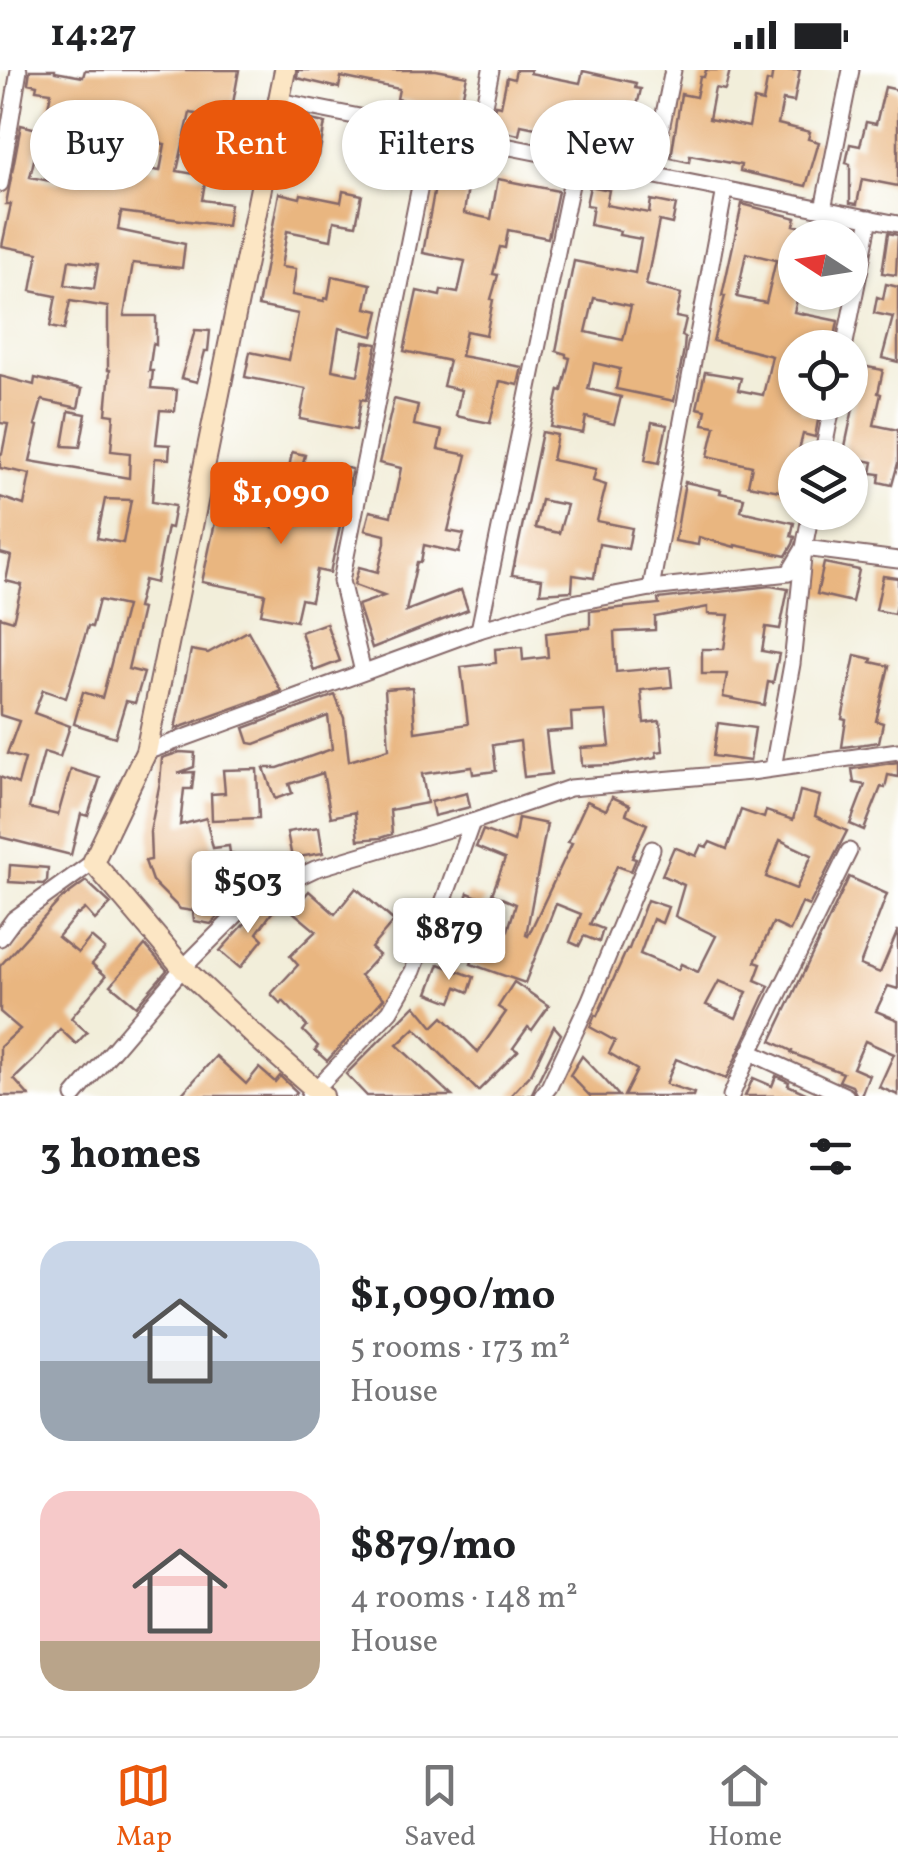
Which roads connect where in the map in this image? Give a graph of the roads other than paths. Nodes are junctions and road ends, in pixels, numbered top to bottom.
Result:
1 (19, 70) edge
2 (286, 70) edge
3 (491, 70) edge
4 (673, 70) edge
5 (851, 70) edge
6 (280, 100) edge
7 (485, 100) edge
8 (667, 100) edge
9 (670, 177) edge
10 (0, 184) edge
11 (262, 190) edge
12 (419, 190) edge
13 (570, 190) edge
14 (725, 190) junction
15 (822, 209) junction
16 (870, 218) junction
17 (898, 224) edge
18 (848, 330) edge
19 (808, 530) edge
20 (804, 548) junction
21 (898, 560) edge
22 (652, 588) junction
23 (478, 630) junction
24 (363, 672) junction
25 (898, 751) edge
26 (146, 752) junction
27 (773, 768) junction
28 (472, 822) junction
29 (652, 849) dead end
30 (849, 851) dead end
31 (93, 862) junction
32 (7, 917) edge
33 (0, 938) edge
34 (182, 968) junction
35 (750, 1052) junction
36 (316, 1094) edge
37 (74, 1096) edge
38 (542, 1096) edge
39 (731, 1096) edge
40 (846, 1096) edge

1 - 10 street
2 - 6 street
3 - 7 street
4 - 8 street
5 - 15 street
9 - 14 street
11 - 26 street
12 - 24 street
13 - 23 street
14 - 15 street
14 - 22 street
15 - 16 street
16 - 17 street
16 - 18 street
19 - 20 street
20 - 21 street
20 - 22 street
20 - 27 street
22 - 23 street
23 - 24 street
24 - 26 street
25 - 27 street
26 - 31 street
27 - 28 street
28 - 34 street
28 - 36 street
29 - 38 street
30 - 35 street
31 - 32 street
31 - 34 street
32 - 33 street
34 - 36 street
34 - 37 street
35 - 39 street
35 - 40 street

